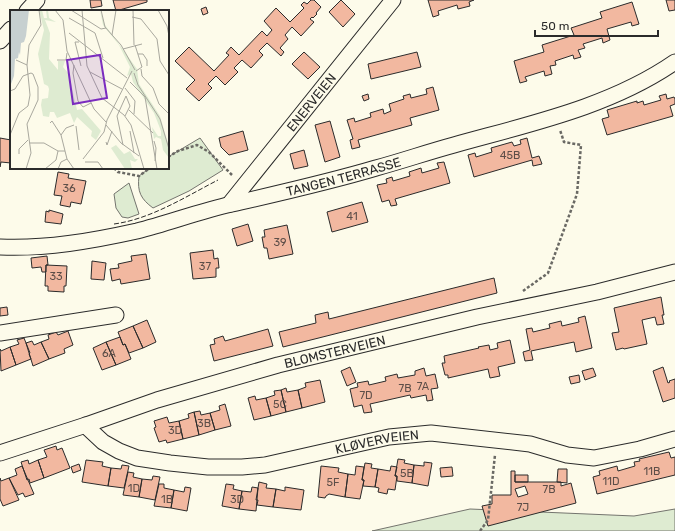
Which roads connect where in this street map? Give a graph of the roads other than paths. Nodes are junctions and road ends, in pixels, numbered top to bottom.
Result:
1 (37, 0) edge
2 (393, 0) edge
3 (28, 10) edge
4 (10, 30) edge
5 (0, 41) edge
6 (675, 62) edge
7 (231, 204) junction
8 (0, 248) edge
9 (675, 272) edge
10 (116, 315) dead end
11 (0, 333) edge
12 (86, 425) junction
13 (675, 439) edge
14 (0, 453) edge

1 - 3 street
2 - 7 street, ENERVEIEN
4 - 5 street
6 - 7 street, TANGEN TERRASSE
7 - 8 street, TANGEN TERRASSE
9 - 12 street, BLOMSTERVEIEN
10 - 11 street
12 - 13 street, KLØVERVEIEN
12 - 14 street, BLOMSTERVEIEN

